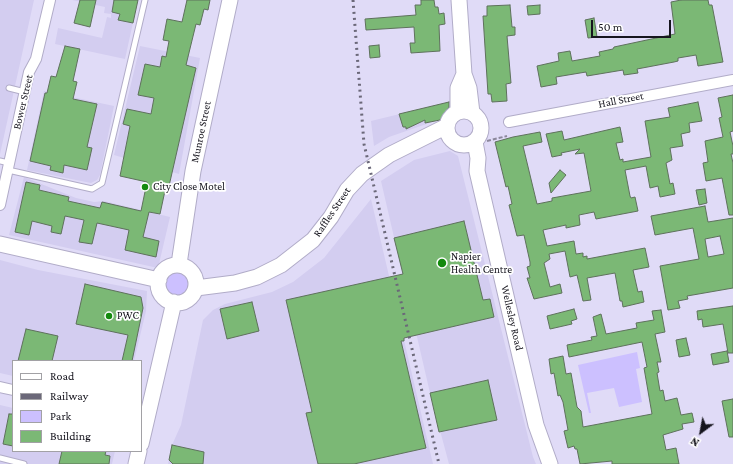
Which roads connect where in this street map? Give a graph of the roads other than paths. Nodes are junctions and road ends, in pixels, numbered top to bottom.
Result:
1 (50, 0) edge
2 (145, 0) edge
3 (230, 0) edge
4 (459, 0) edge
5 (733, 80) edge
6 (9, 88) dead end
7 (25, 92) junction
8 (465, 113) junction
9 (509, 122) dead end
10 (464, 139) junction
11 (6, 165) edge
12 (0, 205) edge
13 (0, 244) edge
14 (178, 264) junction
15 (158, 280) junction
16 (196, 288) junction
17 (174, 302) junction
18 (0, 387) edge
19 (12, 390) edge
20 (144, 420) edge
21 (142, 436) edge
22 (140, 452) edge
23 (0, 458) edge
24 (24, 464) edge
25 (136, 464) edge
26 (550, 464) edge

1 - 7 street, Bower Street
2 - 11 lane
3 - 14 main road, Munroe Street
4 - 8 main road
5 - 9 street, Hall Street
6 - 7 lane
7 - 11 street, Bower Street
8 - 10 main road
8 - 10 main road
10 - 16 main road, Raffles Street
10 - 26 main road, Wellesley Road
11 - 12 street, Bower Street
13 - 15 main road
14 - 15 main road
14 - 16 main road
15 - 17 main road
16 - 17 main road
17 - 20 main road
18 - 19 street
20 - 21 main road
22 - 25 main road
23 - 24 lane

